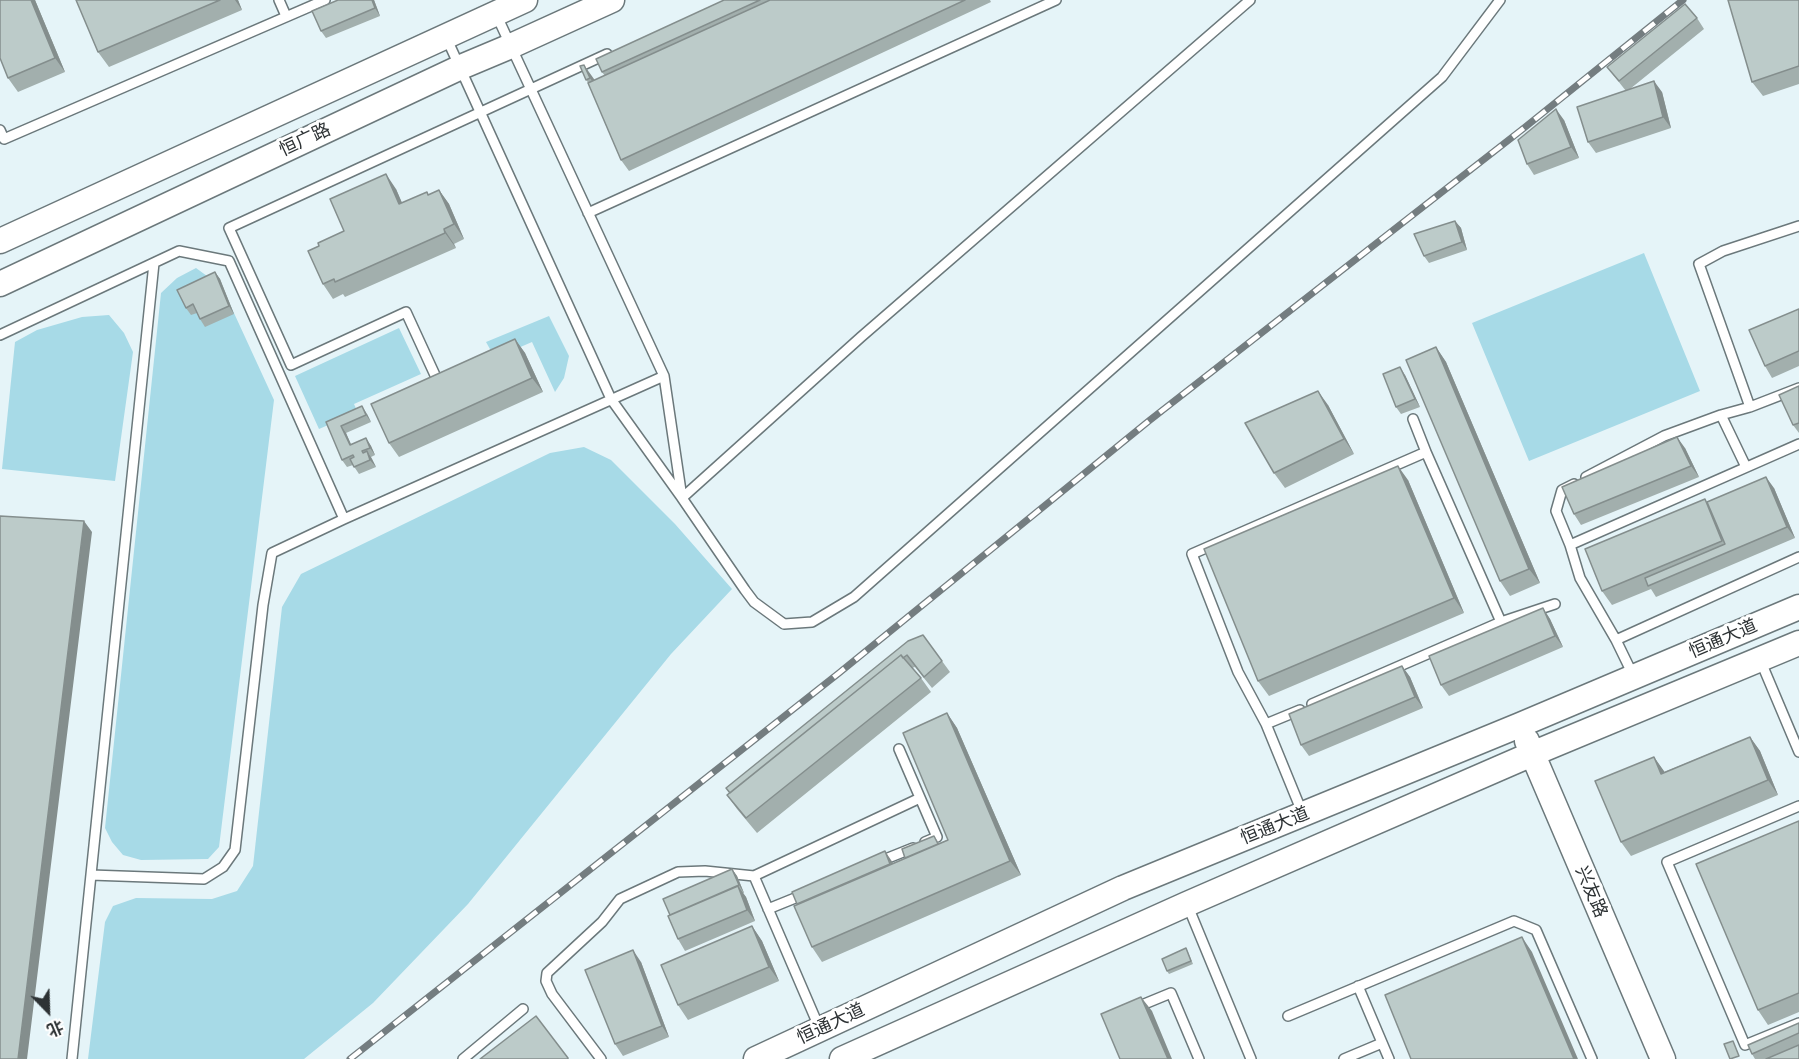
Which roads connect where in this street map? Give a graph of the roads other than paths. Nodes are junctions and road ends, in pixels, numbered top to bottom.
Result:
1 (279, 0) edge
2 (325, 0) edge
3 (612, 0) edge
4 (1056, 0) edge
5 (1250, 0) edge
6 (1500, 0) edge
7 (513, 5) edge
8 (286, 16) junction
9 (446, 37) junction
10 (511, 46) junction
11 (617, 50) edge
12 (461, 67) junction
13 (531, 89) junction
14 (480, 111) junction
15 (0, 130) edge
16 (588, 213) junction
17 (1799, 226) edge
18 (0, 241) edge
19 (154, 263) junction
20 (0, 284) edge
21 (0, 335) edge
22 (664, 376) junction
23 (1799, 388) edge
24 (442, 391) edge
25 (610, 399) junction
26 (1750, 407) junction
27 (1721, 415) junction
28 (1413, 419) dead end
29 (1799, 444) edge
30 (1426, 452) junction
31 (1746, 467) junction
32 (682, 498) junction
33 (344, 519) junction
34 (1570, 545) junction
35 (1799, 557) edge
36 (1556, 604) dead end
37 (1799, 607) edge
38 (1501, 622) junction
39 (1616, 640) junction
40 (1799, 643) edge
41 (1760, 659) junction
42 (1634, 677) junction
43 (1266, 724) junction
44 (1520, 725) junction
45 (899, 749) dead end
46 (1799, 752) edge
47 (1532, 754) junction
48 (920, 798) junction
49 (1799, 806) edge
50 (1303, 814) junction
51 (874, 864) edge
52 (91, 875) junction
53 (754, 876) junction
54 (811, 891) edge
55 (1187, 904) junction
56 (768, 909) junction
57 (1358, 986) junction
58 (523, 1009) dead end
59 (1131, 1010) edge
60 (1288, 1016) dead end
61 (1799, 1023) edge
62 (820, 1029) junction
63 (1382, 1043) junction
64 (72, 1059) edge
65 (463, 1059) edge
66 (601, 1059) edge
67 (756, 1059) edge
68 (842, 1059) edge
69 (1199, 1059) edge
70 (1251, 1059) edge
71 (1344, 1059) edge
72 (1389, 1059) edge
73 (1592, 1059) edge
74 (1663, 1059) edge

1 - 8 lane
2 - 8 lane
3 - 10 main road, 恒广路
4 - 16 lane
5 - 32 lane
6 - 32 lane
7 - 9 main road, 恒广路
7 - 10 lane
8 - 15 lane
9 - 12 lane
9 - 18 main road, 恒广路
10 - 12 main road, 恒广路
10 - 13 lane
11 - 13 lane
12 - 14 lane
12 - 20 main road, 恒广路
13 - 14 lane
13 - 16 lane
14 - 24 lane
14 - 25 lane
16 - 22 lane
17 - 26 lane
19 - 21 lane
19 - 33 lane
19 - 52 lane
22 - 25 lane
22 - 32 lane
23 - 26 lane
25 - 32 lane
25 - 33 lane
26 - 27 lane
27 - 31 lane
27 - 34 lane
28 - 30 lane
29 - 31 lane
30 - 38 lane
30 - 43 lane
31 - 34 lane
33 - 52 lane
34 - 39 lane
35 - 39 lane
36 - 38 lane
37 - 42 main road, 恒通大道
38 - 43 lane
39 - 42 lane
40 - 41 main road, 恒通大道
41 - 46 lane
41 - 47 main road, 恒通大道
42 - 44 main road, 恒通大道
43 - 50 lane
44 - 47 main road, 兴友路
44 - 50 main road, 恒通大道
45 - 48 lane
47 - 55 main road, 恒通大道
47 - 74 main road, 兴友路
48 - 51 lane
48 - 53 lane
49 - 61 lane
50 - 62 main road, 恒通大道
52 - 64 lane
53 - 56 lane
53 - 66 lane
54 - 56 lane
55 - 68 main road, 恒通大道
55 - 70 lane
56 - 62 lane
57 - 60 lane
57 - 63 lane
57 - 73 lane
58 - 65 lane
59 - 69 lane
62 - 67 main road, 恒通大道
63 - 71 lane
63 - 72 lane

